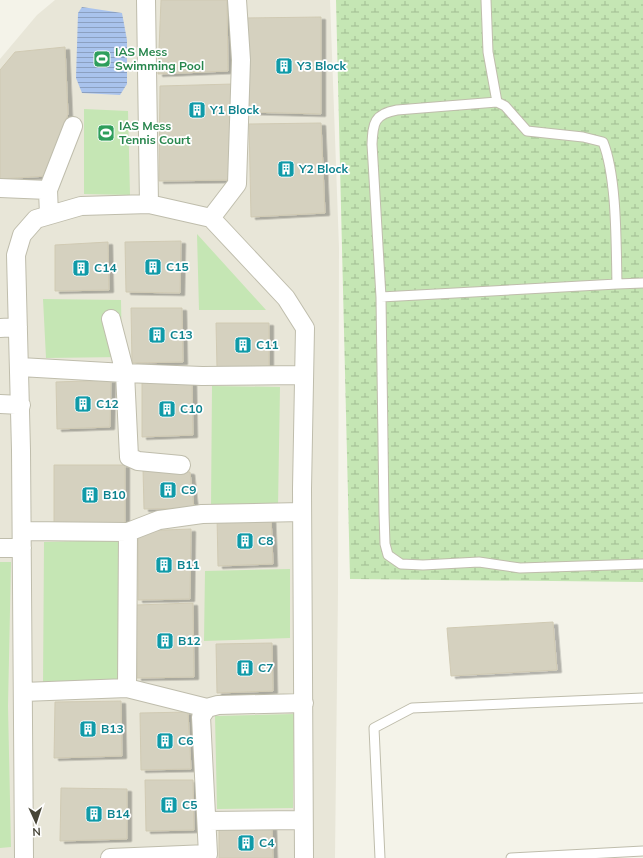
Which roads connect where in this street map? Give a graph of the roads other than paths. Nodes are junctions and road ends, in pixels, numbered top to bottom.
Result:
1 (146, 0) edge
2 (237, 0) edge
3 (486, 0) edge
4 (497, 102) junction
5 (73, 126) dead end
6 (0, 188) edge
7 (48, 190) junction
8 (149, 204) junction
9 (49, 215) junction
10 (211, 218) junction
11 (8, 255) edge
12 (643, 283) edge
13 (617, 284) junction
14 (381, 297) junction
15 (111, 319) dead end
16 (18, 327) junction
17 (0, 328) edge
18 (20, 367) junction
19 (125, 373) junction
20 (304, 375) junction
21 (0, 404) edge
22 (21, 405) junction
23 (181, 465) dead end
24 (302, 512) junction
25 (128, 532) junction
26 (22, 540) junction
27 (0, 548) edge
28 (643, 564) edge
29 (128, 688) junction
30 (23, 692) junction
31 (643, 698) edge
32 (304, 703) junction
33 (208, 708) junction
34 (303, 820) junction
35 (207, 821) junction
36 (643, 851) edge
37 (208, 856) edge
38 (585, 856) edge
39 (138, 857) edge
40 (24, 858) edge
41 (110, 858) edge
42 (304, 858) edge
43 (380, 858) edge
44 (511, 858) edge
45 (533, 858) edge

1 - 8 street
2 - 10 street
3 - 4 lane
4 - 13 lane
4 - 14 lane
5 - 7 street
6 - 7 street
7 - 9 street
8 - 9 street
8 - 10 street
9 - 11 street
10 - 20 street
11 - 16 street
12 - 13 lane
13 - 14 lane
14 - 28 lane
15 - 19 street
16 - 17 street
16 - 18 street
18 - 19 street
18 - 22 street
19 - 20 street
19 - 23 street
20 - 24 street
21 - 22 street
22 - 26 street
24 - 25 street
24 - 32 street
25 - 26 street
25 - 29 street
26 - 27 street
26 - 30 street
29 - 30 street
29 - 33 street
30 - 40 street
31 - 43 lane
32 - 33 street
32 - 34 street
33 - 35 street
34 - 35 street
34 - 42 street
35 - 37 street
36 - 38 lane
37 - 39 street
38 - 45 lane
39 - 41 street
44 - 45 lane

